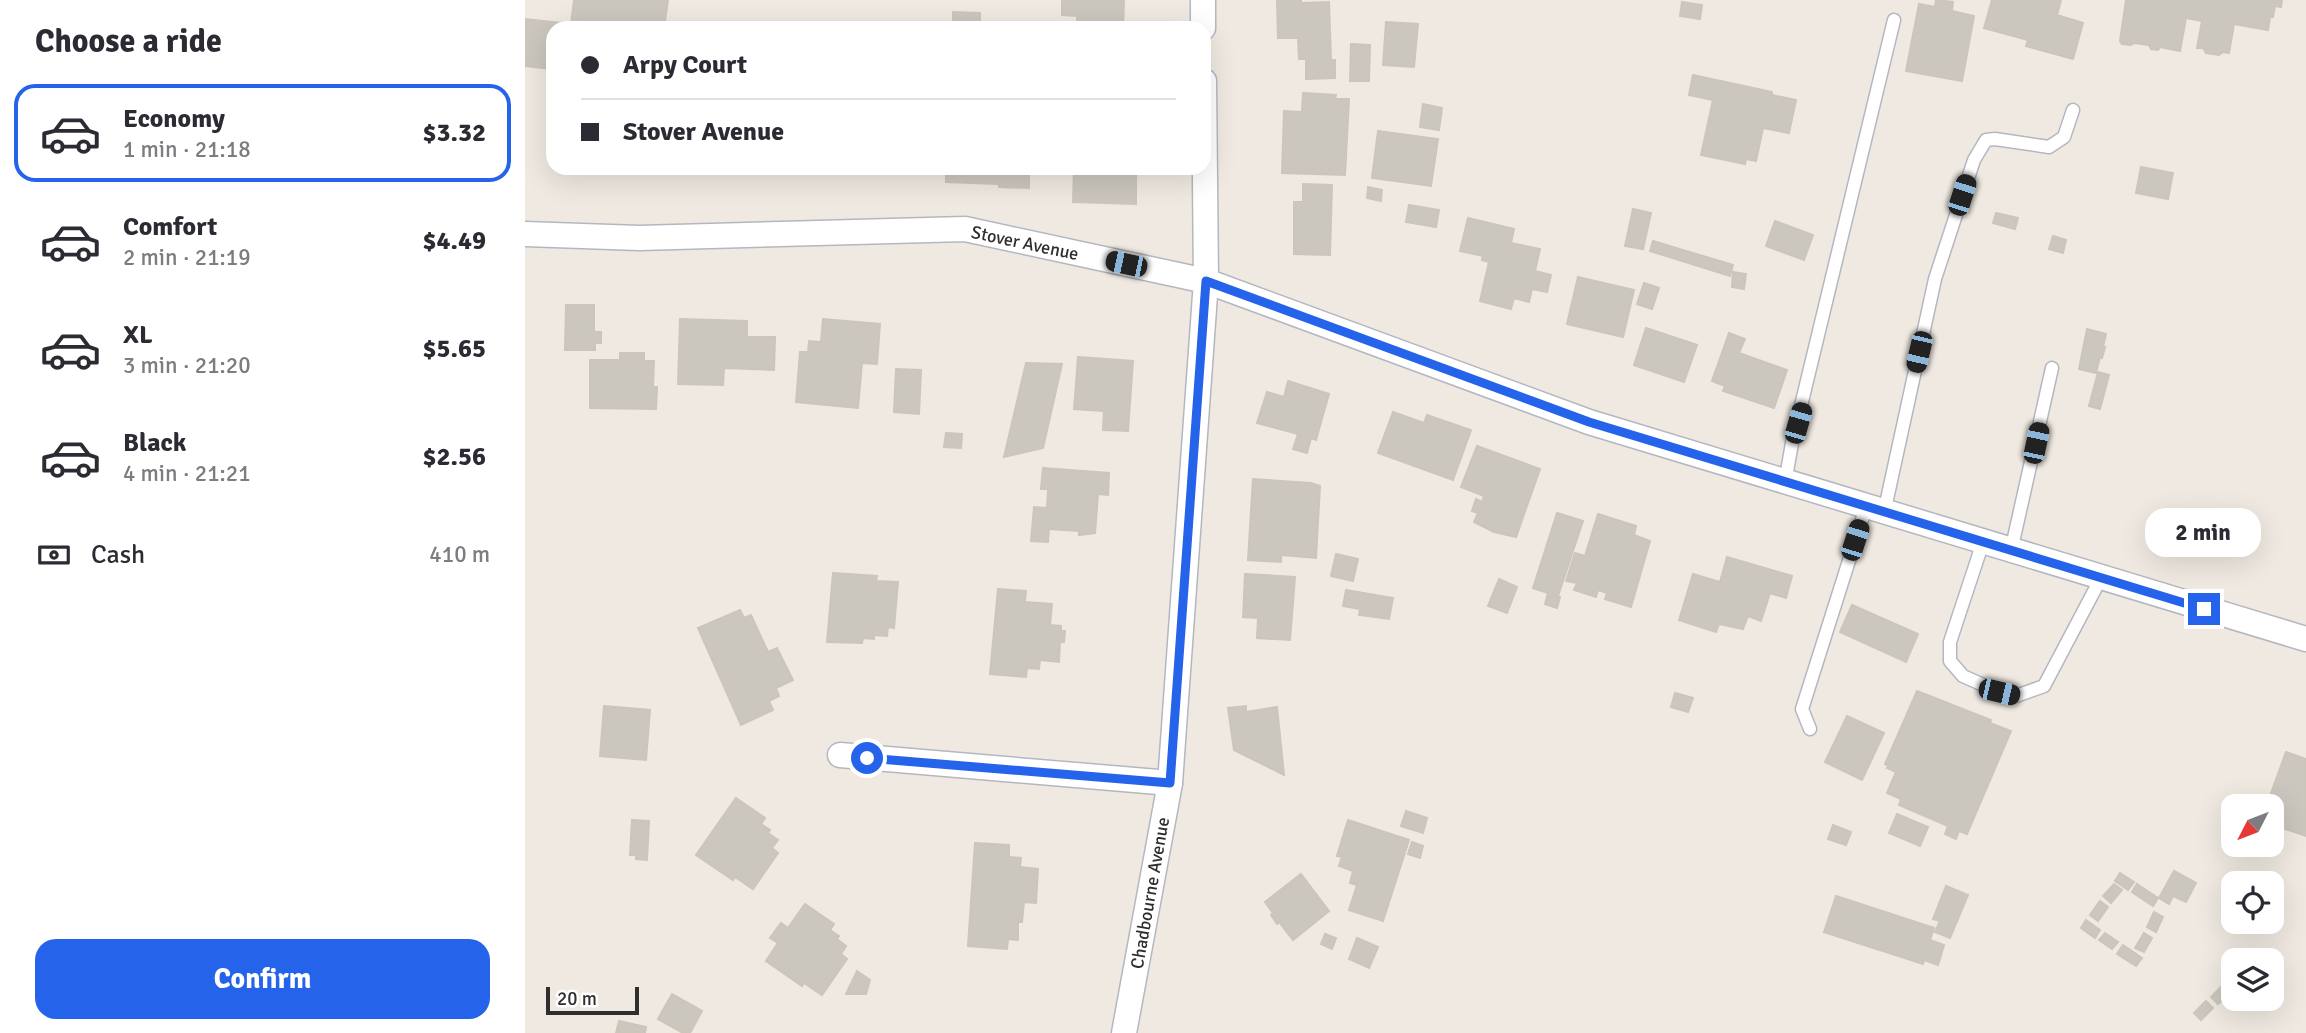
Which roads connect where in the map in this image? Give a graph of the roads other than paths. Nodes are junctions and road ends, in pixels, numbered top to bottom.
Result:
1 (1203, 0) edge
2 (1894, 20) dead end
3 (1203, 21) edge
4 (2073, 110) dead end
5 (1205, 175) edge
6 (525, 234) edge
7 (1206, 281) junction
8 (2052, 368) dead end
9 (1785, 483) junction
10 (1875, 510) junction
11 (1983, 542) junction
12 (2011, 551) junction
13 (2101, 578) junction
14 (2306, 639) edge
15 (1810, 729) dead end
16 (840, 755) dead end
17 (1170, 783) junction
18 (1124, 1033) edge

1 - 3 street
2 - 9 lane
4 - 10 lane
5 - 7 street, Chadbourne Avenue
6 - 7 street, Stover Avenue
7 - 9 street, Stover Avenue
7 - 17 street, Chadbourne Avenue
8 - 12 lane
9 - 10 street, Stover Avenue
10 - 11 street, Stover Avenue
10 - 15 lane
11 - 12 street, Stover Avenue
11 - 13 lane
12 - 13 street, Stover Avenue
13 - 14 street, Stover Avenue
16 - 17 street
17 - 18 street, Chadbourne Avenue

